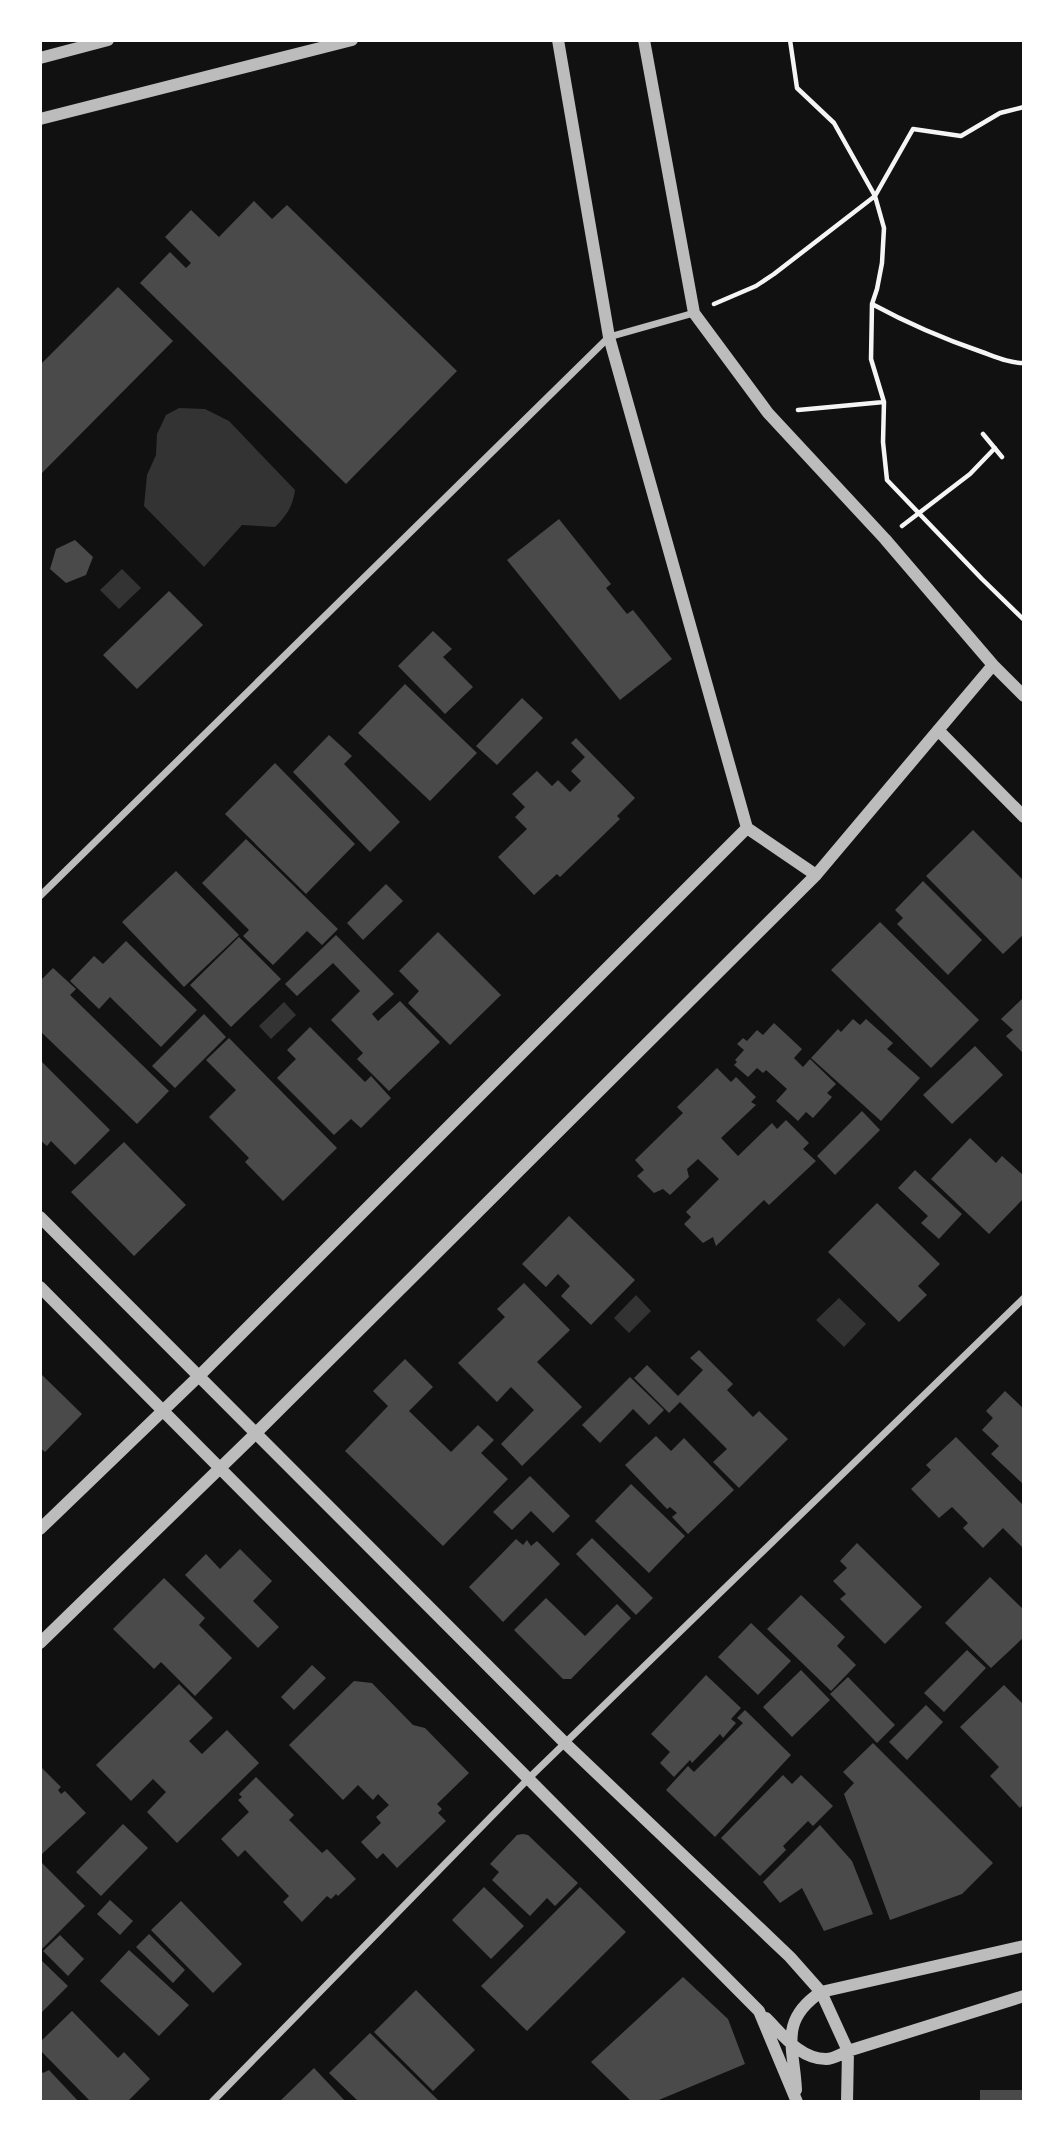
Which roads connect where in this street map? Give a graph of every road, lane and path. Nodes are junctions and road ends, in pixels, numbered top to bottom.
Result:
1 (108, 40) edge
2 (352, 40) edge
3 (558, 40) edge
4 (645, 40) edge
5 (790, 40) edge
6 (40, 58) edge
7 (1024, 107) edge
8 (40, 118) edge
9 (875, 196) junction
10 (872, 304) junction
11 (694, 313) junction
12 (608, 337) junction
13 (1024, 363) edge
14 (884, 402) junction
15 (768, 413) junction
16 (983, 434) dead end
17 (995, 448) junction
18 (1002, 457) dead end
19 (919, 514) junction
20 (1024, 620) edge
21 (993, 665) junction
22 (1024, 696) edge
23 (938, 730) junction
24 (1024, 817) edge
25 (747, 828) junction
26 (816, 875) junction
27 (40, 896) edge
28 (40, 1217) edge
29 (40, 1287) edge
30 (1024, 1298) edge
31 (200, 1375) junction
32 (162, 1410) junction
33 (255, 1434) junction
34 (219, 1467) junction
35 (40, 1529) edge
36 (40, 1643) edge
37 (566, 1744) junction
38 (529, 1778) junction
39 (1024, 1946) edge
40 (821, 1992) junction
41 (1024, 1996) edge
42 (759, 2011) junction
43 (791, 2044) junction
44 (848, 2051) junction
45 (797, 2101) edge
46 (212, 2102) edge
47 (847, 2102) edge

1 - 6 street
2 - 8 street
3 - 12 street
4 - 11 street
5 - 9 path
7 - 9 path
9 - 10 path
9 - 11 path
10 - 13 path
10 - 14 path
11 - 12 street
11 - 15 street
12 - 25 street
12 - 27 street
14 - 15 path
14 - 19 path
15 - 21 street
16 - 17 path
17 - 18 path
17 - 19 path
19 - 20 path
21 - 22 street
21 - 23 street
23 - 24 street
23 - 26 street
25 - 26 street
25 - 31 street
26 - 33 street
28 - 31 street
29 - 32 street
30 - 37 street
31 - 32 street
31 - 33 street
32 - 34 street
32 - 35 street
33 - 34 street
33 - 37 street
34 - 36 street
34 - 38 street
37 - 38 street
37 - 40 street
38 - 42 street
38 - 46 street
39 - 40 street
40 - 43 street
40 - 44 street
41 - 44 street
42 - 43 street
42 - 45 street
43 - 44 street
43 - 45 street
44 - 47 street

